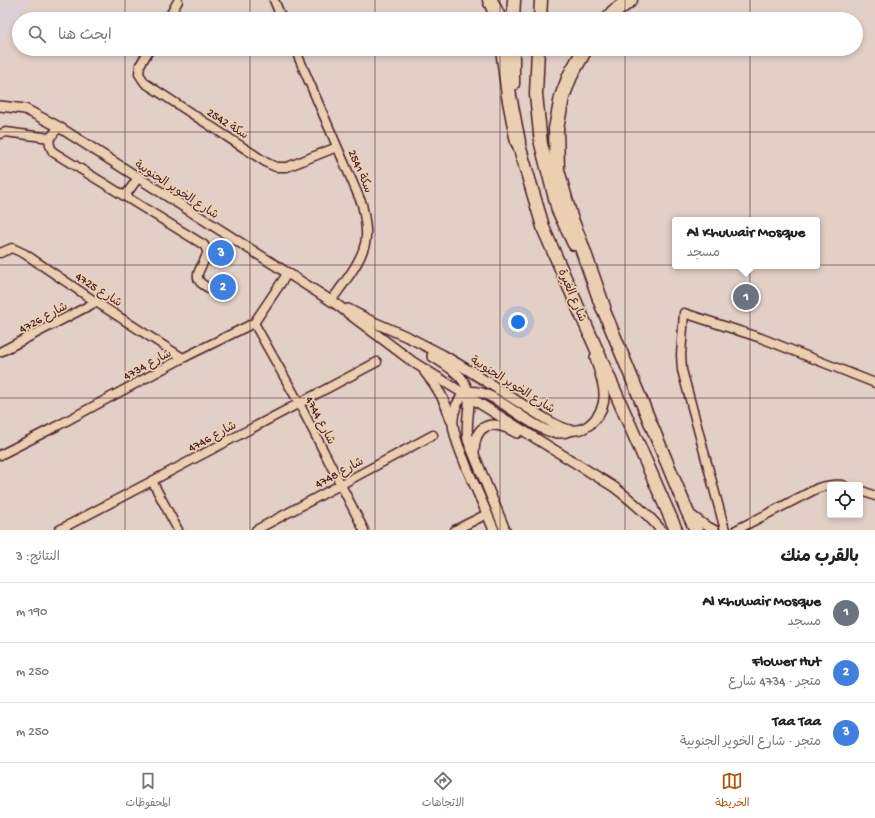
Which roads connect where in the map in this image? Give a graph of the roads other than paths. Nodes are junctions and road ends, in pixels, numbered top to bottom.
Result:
1 (274, 0) edge
2 (490, 0) edge
3 (514, 0) edge
4 (541, 0) edge
5 (630, 0) edge
6 (178, 1) dead end
7 (172, 12) edge
8 (279, 12) edge
9 (496, 12) edge
10 (514, 12) edge
11 (540, 12) edge
12 (614, 12) edge
13 (146, 56) edge
14 (298, 56) edge
15 (504, 56) edge
16 (513, 56) edge
17 (538, 56) edge
18 (581, 56) edge
19 (0, 106) edge
20 (59, 127) junction
21 (0, 134) edge
22 (50, 138) junction
23 (518, 142) junction
24 (337, 146) junction
25 (138, 178) junction
26 (125, 196) junction
27 (0, 253) edge
28 (287, 274) junction
29 (219, 295) dead end
30 (96, 302) junction
31 (333, 303) junction
32 (603, 307) junction
33 (371, 321) junction
34 (254, 323) junction
35 (588, 331) junction
36 (0, 352) edge
37 (183, 358) junction
38 (377, 362) dead end
39 (413, 362) junction
40 (875, 383) edge
41 (467, 394) junction
42 (299, 403) junction
43 (453, 425) junction
44 (571, 430) junction
45 (433, 436) dead end
46 (0, 455) edge
47 (476, 461) junction
48 (586, 469) junction
49 (152, 481) junction
50 (340, 485) junction
51 (827, 485) edge
52 (863, 491) edge
53 (875, 496) edge
54 (687, 511) junction
55 (487, 514) junction
56 (59, 530) edge
57 (178, 530) edge
58 (256, 530) edge
59 (364, 530) edge
60 (455, 530) edge
61 (494, 530) edge
62 (505, 530) edge
63 (661, 530) edge
64 (676, 530) edge
65 (696, 530) edge
66 (714, 530) edge
67 (725, 530) edge
68 (736, 530) edge

1 - 8 street
2 - 9 highway
3 - 10 main road
4 - 11 main road
5 - 12 highway
6 - 7 street
13 - 24 street, سكة 2542
14 - 24 street, سكة 2541
15 - 23 highway
16 - 23 main road, شارع الغبرة
17 - 32 main road, شارع الغبرة
18 - 32 highway
19 - 20 street, شارع الخوير الجنوبية
20 - 22 street
20 - 25 street, شارع الخوير الجنوبية
21 - 22 street
22 - 26 street
23 - 35 main road, شارع الغبرة
24 - 31 street, سكة 2541
25 - 26 street
25 - 28 street, شارع الخوير الجنوبية
26 - 29 street
27 - 30 street, 4725 شارع
28 - 31 street, شارع الخوير الجنوبية
28 - 34 street, 4734 شارع
30 - 36 street, 4726 شارع
30 - 37 street, 4725 شارع
31 - 33 street, شارع الخوير الجنوبية
31 - 39 street, شارع الخوير الجنوبية
32 - 54 main road, شارع الغبرة
33 - 41 street
33 - 44 street, شارع الخوير الجنوبية
34 - 37 street, 4734 شارع
34 - 42 street, 4744 شارع
35 - 44 street
35 - 64 main road, شارع الغبرة
37 - 46 street, 4734 شارع
38 - 42 street, 4746 شارع
39 - 41 street, شارع الخوير الجنوبية
39 - 43 street
40 - 67 street
41 - 43 street
41 - 44 street
41 - 47 street
41 - 48 street, شارع الخوير الجنوبية
42 - 49 street, 4746 شارع
42 - 50 street, 4744 شارع
43 - 55 street
45 - 50 street, 4748 شارع
47 - 48 street
47 - 62 street
48 - 63 street, شارع الخوير الجنوبية
49 - 56 street, 4746 شارع
49 - 57 street
50 - 58 street, 4748 شارع
50 - 59 street, 4744 شارع
51 - 68 street
52 - 53 street
54 - 65 main road, شارع الغبرة
54 - 66 street
55 - 60 street
55 - 61 street

